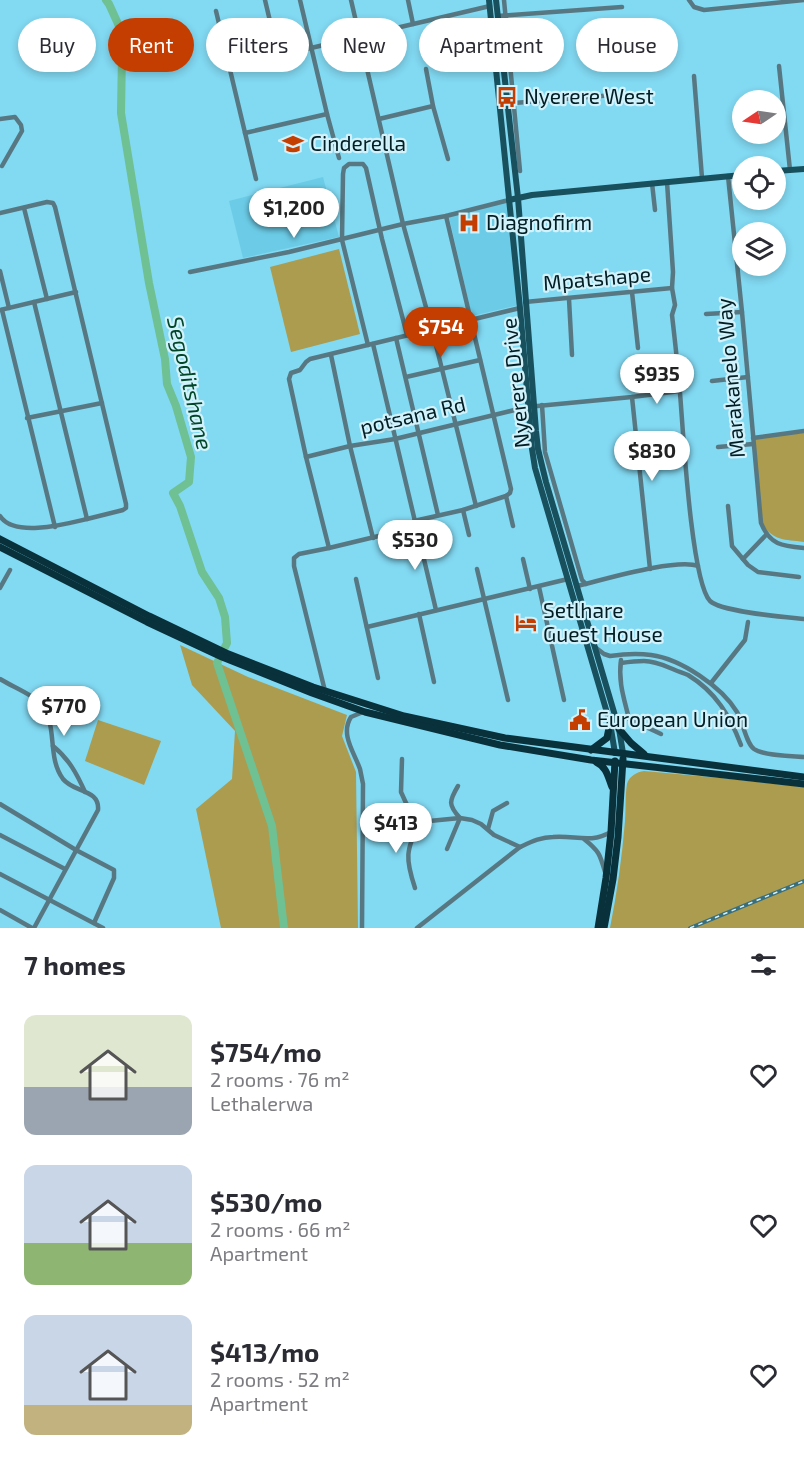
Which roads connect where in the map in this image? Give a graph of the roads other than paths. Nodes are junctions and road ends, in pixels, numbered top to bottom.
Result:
1 (265, 0) edge
2 (300, 0) edge
3 (351, 0) edge
4 (408, 0) edge
5 (496, 0) edge
6 (504, 0) edge
7 (689, 0) edge
8 (804, 0) edge
9 (490, 3) edge
10 (622, 7) dead end
11 (216, 10) dead end
12 (501, 16) junction
13 (218, 18) edge
14 (269, 18) edge
15 (355, 18) edge
16 (413, 24) junction
17 (407, 25) edge
18 (321, 46) edge
19 (311, 48) junction
20 (778, 66) dead end
21 (231, 72) edge
22 (368, 72) edge
23 (427, 72) edge
24 (694, 76) dead end
25 (626, 94) dead end
26 (514, 103) junction
27 (434, 106) junction
28 (327, 114) junction
29 (0, 119) edge
30 (379, 119) junction
31 (245, 133) junction
32 (339, 158) dead end
33 (448, 159) dead end
34 (2, 166) dead end
35 (804, 169) edge
36 (786, 170) edge
37 (790, 170) junction
38 (520, 171) dead end
39 (732, 175) edge
40 (728, 176) junction
41 (702, 178) junction
42 (256, 179) dead end
43 (667, 182) junction
44 (652, 183) junction
45 (518, 198) junction
46 (509, 200) junction
47 (24, 208) junction
48 (654, 210) dead end
49 (0, 213) edge
50 (446, 216) junction
51 (403, 224) junction
52 (380, 230) junction
53 (342, 240) junction
54 (0, 271) edge
55 (190, 272) dead end
56 (672, 288) junction
57 (76, 292) junction
58 (632, 292) junction
59 (47, 299) junction
60 (569, 299) junction
61 (34, 302) junction
62 (522, 305) junction
63 (9, 308) junction
64 (1, 310) edge
65 (742, 312) junction
66 (706, 315) dead end
67 (472, 320) junction
68 (432, 329) junction
69 (406, 335) junction
70 (396, 338) junction
71 (371, 344) junction
72 (638, 348) dead end
73 (331, 355) junction
74 (572, 355) dead end
75 (480, 360) junction
76 (442, 369) junction
77 (406, 377) junction
78 (748, 377) junction
79 (712, 381) dead end
80 (680, 391) junction
81 (632, 397) junction
82 (102, 403) junction
83 (542, 405) junction
84 (530, 406) junction
85 (60, 411) junction
86 (493, 414) junction
87 (27, 418) junction
88 (456, 424) junction
89 (804, 431) edge
90 (419, 433) junction
91 (395, 439) junction
92 (753, 441) junction
93 (350, 446) junction
94 (718, 447) dead end
95 (306, 457) junction
96 (506, 496) junction
97 (476, 506) junction
98 (728, 506) dead end
99 (463, 510) junction
100 (438, 515) junction
101 (0, 516) edge
102 (87, 519) junction
103 (414, 521) junction
104 (513, 526) dead end
105 (55, 527) junction
106 (416, 527) junction
107 (469, 535) dead end
108 (766, 535) junction
109 (373, 538) junction
110 (0, 539) edge
111 (0, 547) edge
112 (804, 548) edge
113 (329, 549) junction
114 (523, 559) dead end
115 (743, 559) junction
116 (698, 566) junction
117 (477, 569) dead end
118 (650, 569) junction
119 (10, 570) dead end
120 (799, 577) dead end
121 (356, 579) dead end
122 (568, 579) junction
123 (2, 581) edge
124 (586, 584) junction
125 (577, 586) junction
126 (539, 587) junction
127 (0, 588) edge
128 (530, 589) junction
129 (484, 599) junction
130 (436, 610) junction
131 (419, 614) junction
132 (804, 619) edge
133 (748, 622) dead end
134 (367, 627) junction
135 (189, 639) junction
136 (595, 647) junction
137 (224, 655) junction
138 (622, 655) junction
139 (610, 656) junction
140 (621, 663) junction
141 (600, 665) junction
142 (378, 678) dead end
143 (0, 679) edge
144 (434, 682) dead end
145 (711, 683) junction
146 (325, 691) junction
147 (508, 700) dead end
148 (564, 700) dead end
149 (365, 712) junction
150 (610, 723) junction
151 (619, 729) junction
152 (661, 734) dead end
153 (741, 745) dead end
154 (53, 746) junction
155 (591, 750) junction
156 (619, 753) junction
157 (646, 756) junction
158 (804, 757) edge
159 (402, 759) dead end
160 (591, 760) junction
161 (619, 763) junction
162 (643, 766) junction
163 (804, 777) edge
164 (804, 784) edge
165 (458, 786) dead end
166 (85, 792) junction
167 (617, 792) junction
168 (507, 803) dead end
169 (0, 804) edge
170 (460, 818) junction
171 (419, 822) junction
172 (488, 829) junction
173 (611, 832) junction
174 (0, 835) edge
175 (584, 839) junction
176 (520, 847) junction
177 (447, 849) dead end
178 (76, 850) junction
179 (65, 869) junction
180 (0, 874) edge
181 (606, 878) junction
182 (416, 888) dead end
183 (48, 900) junction
184 (0, 910) edge
185 (94, 923) junction
186 (33, 928) edge
187 (103, 928) edge
188 (362, 928) edge
189 (417, 928) edge
190 (598, 928) edge
191 (604, 928) edge

1 - 14 street
2 - 19 street
3 - 15 street
4 - 16 street
5 - 12 main road, Nyerere Drive
6 - 12 street
7 - 8 street
9 - 16 street
9 - 46 main road, Nyerere Drive
10 - 12 street
11 - 13 street
12 - 26 street
12 - 45 main road, Nyerere Drive
16 - 17 street
18 - 19 street
19 - 28 street
20 - 37 street
21 - 31 street
22 - 30 street
23 - 27 street
24 - 41 street
25 - 26 street
26 - 38 street
27 - 30 street
27 - 33 street
28 - 31 street
28 - 32 street
29 - 34 street
30 - 51 street
31 - 42 street
35 - 37 main road
36 - 37 main road
39 - 40 main road
40 - 41 main road
40 - 65 street, Marakanelo Way
41 - 43 main road
43 - 44 main road
43 - 56 street
44 - 45 main road
44 - 48 street
45 - 46 main road
45 - 62 main road, Nyerere Drive
46 - 50 street
46 - 62 main road, Nyerere Drive
47 - 49 street
47 - 57 street
47 - 59 street
50 - 51 street
50 - 67 street
51 - 52 street
51 - 68 street
52 - 53 street
52 - 53 street
52 - 69 street
53 - 55 street
53 - 71 street
54 - 63 street
56 - 58 street, Mpatshape
56 - 80 street
57 - 59 street
57 - 82 street
58 - 60 street, Mpatshape
58 - 72 street
59 - 61 street
60 - 62 street, Mpatshape
60 - 74 street
61 - 63 street
61 - 85 street
62 - 67 street, Mpatshape
62 - 84 main road, Nyerere Drive
63 - 64 street
64 - 87 street
65 - 66 street
65 - 78 street, Marakanelo Way
67 - 68 street, Mpatshape
67 - 75 street
68 - 69 street, Mpatshape
68 - 76 street
69 - 70 street, Mpatshape
70 - 71 street, Mpatshape
70 - 77 street
71 - 73 street, Mpatshape
71 - 91 street
73 - 93 street
73 - 95 street, Mpatshape
75 - 76 street
75 - 86 street
76 - 77 street
76 - 88 street
77 - 90 street
78 - 79 street
78 - 92 street, Marakanelo Way
80 - 81 street, potsana Rd
80 - 116 street
81 - 83 street, potsana Rd
81 - 118 street
82 - 85 street
82 - 102 street
83 - 84 street, potsana Rd
83 - 124 street
84 - 86 street, potsana Rd
84 - 122 main road, Nyerere Drive
84 - 125 main road, Nyerere Drive
85 - 87 street
85 - 102 street
86 - 88 street, potsana Rd
86 - 96 street
87 - 105 street
88 - 90 street, potsana Rd
88 - 97 street
89 - 92 street
90 - 91 street, potsana Rd
90 - 100 street
91 - 93 street, potsana Rd
91 - 103 street
92 - 94 street
92 - 108 street, Marakanelo Way
93 - 95 street, potsana Rd
93 - 109 street
95 - 113 street
96 - 97 street
96 - 104 street
97 - 99 street
98 - 115 street
99 - 100 street
99 - 107 street
100 - 103 street
101 - 105 street
102 - 105 street
103 - 106 street
106 - 109 street
106 - 130 street
108 - 112 street
108 - 115 street
109 - 113 street
110 - 135 main road
111 - 135 main road
113 - 146 street
114 - 128 street
115 - 120 street
116 - 118 street
116 - 132 street
117 - 129 street
118 - 124 street
119 - 123 street
121 - 134 street
122 - 126 street
122 - 150 main road, Nyerere Drive
123 - 127 street
124 - 125 street
125 - 136 main road, Nyerere Drive
126 - 128 street
126 - 148 street
128 - 129 street
129 - 130 street
129 - 147 street
130 - 131 street
131 - 134 street
131 - 144 street
133 - 145 street
134 - 142 street
135 - 137 main road
136 - 139 street
136 - 141 main road, Nyerere Drive
137 - 146 main road
137 - 149 main road
138 - 139 street
138 - 140 street
138 - 145 street
139 - 141 street
140 - 152 street
140 - 153 street
141 - 151 main road, Nyerere Drive
143 - 154 street
145 - 158 street
146 - 155 main road
149 - 160 main road
149 - 188 street
150 - 155 main road
150 - 156 main road, Nyerere Drive
151 - 156 main road, Nyerere Drive
151 - 157 main road
154 - 166 street
154 - 166 street
155 - 156 main road
156 - 157 main road
156 - 161 main road
157 - 163 main road
159 - 171 street
160 - 161 main road
160 - 167 main road
161 - 162 main road
161 - 167 main road
162 - 164 main road
162 - 167 main road
165 - 170 street
166 - 178 street
167 - 173 main road
167 - 191 main road
168 - 172 street
169 - 178 street
170 - 171 street
170 - 172 street
170 - 177 street
171 - 182 street
172 - 176 street
173 - 175 street
173 - 181 main road
174 - 179 street
175 - 176 street
175 - 181 street
176 - 189 street
178 - 179 street
178 - 185 street
179 - 183 street
180 - 183 street
181 - 190 main road
183 - 185 street
183 - 186 street
184 - 186 street
185 - 187 street

